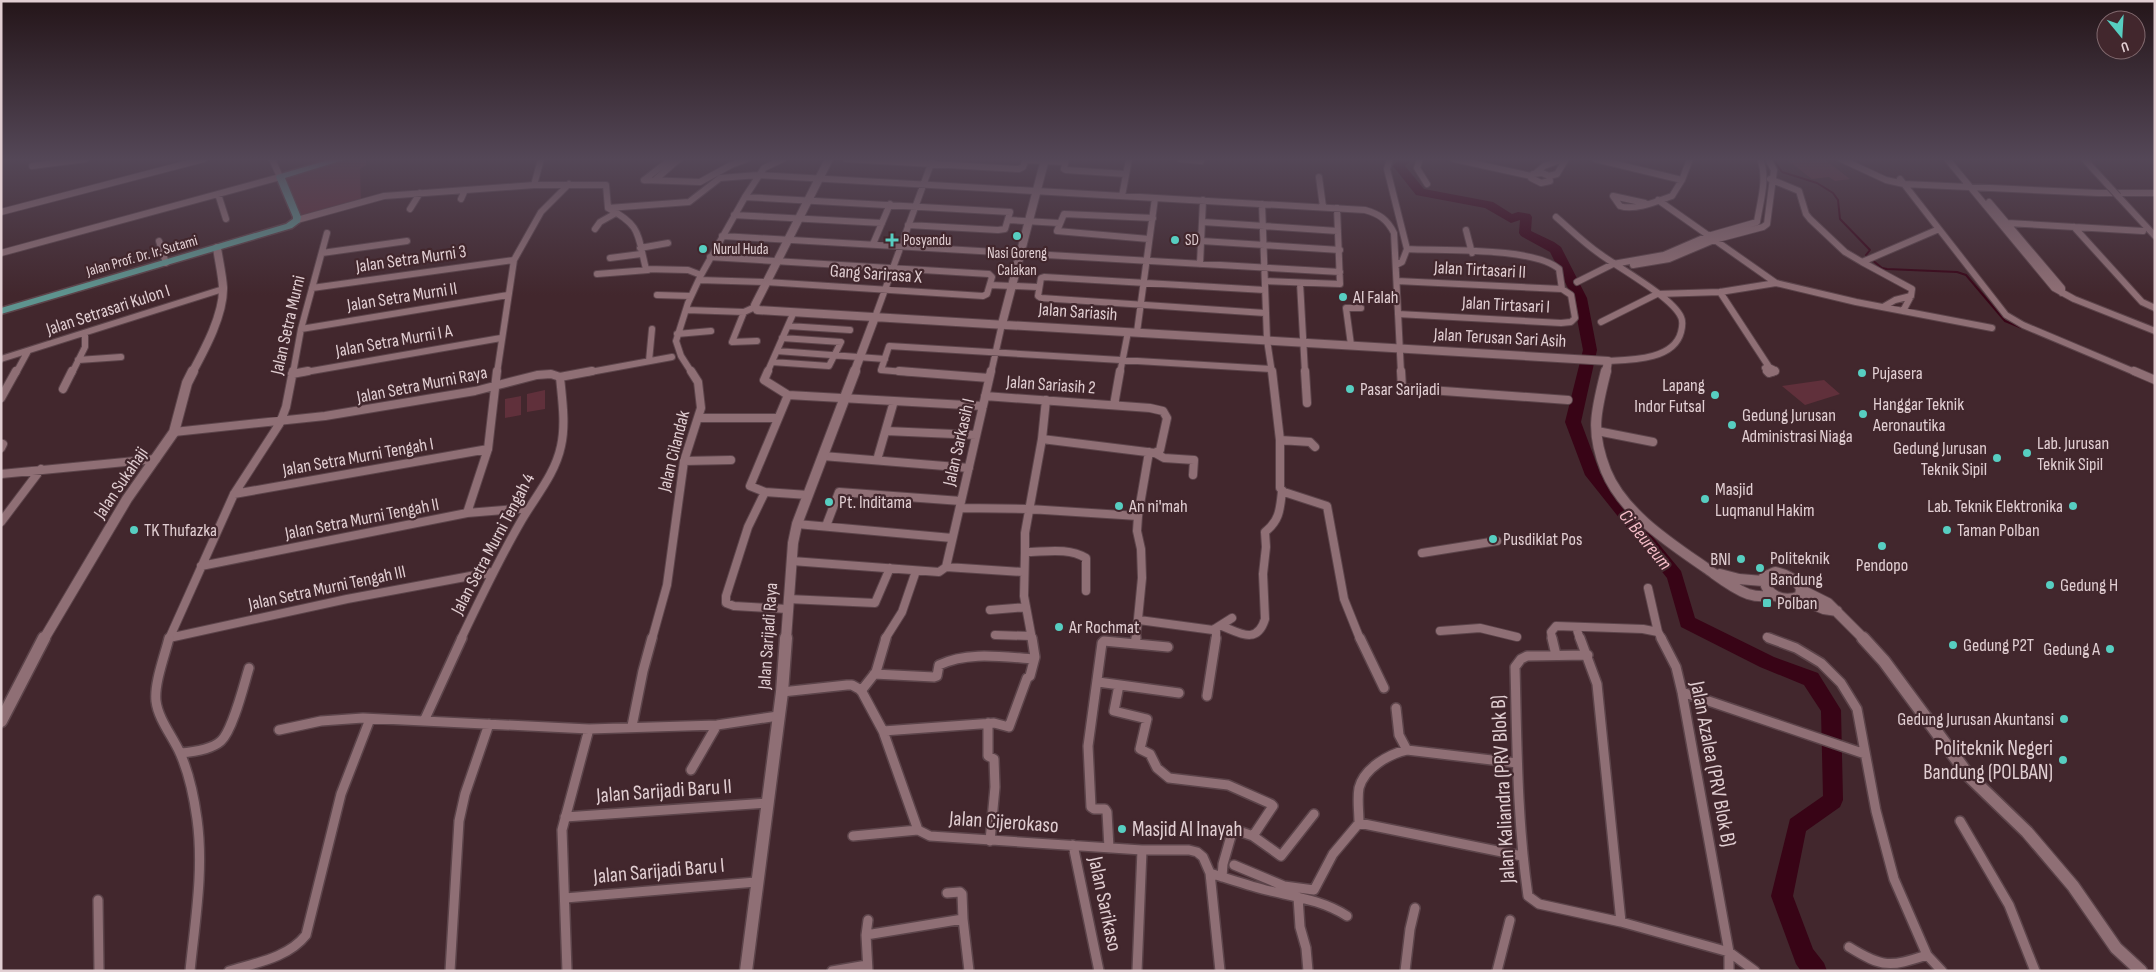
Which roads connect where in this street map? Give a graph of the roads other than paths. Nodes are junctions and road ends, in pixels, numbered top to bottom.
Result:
1 (30, 204) edge
2 (180, 204) edge
3 (221, 204) edge
4 (292, 204) edge
5 (359, 204) edge
6 (413, 204) edge
7 (549, 204) edge
8 (608, 204) edge
9 (657, 204) edge
10 (740, 204) edge
11 (806, 204) edge
12 (890, 204) edge
13 (894, 204) edge
14 (1032, 204) edge
15 (1154, 204) edge
16 (1203, 204) edge
17 (1262, 204) edge
18 (1269, 204) edge
19 (1396, 204) edge
20 (1621, 204) edge
21 (1638, 204) edge
22 (1664, 204) edge
23 (1759, 204) edge
24 (1770, 204) edge
25 (1803, 204) edge
26 (1920, 204) edge
27 (1988, 204) edge
28 (2126, 204) edge
29 (914, 206) junction
30 (1323, 207) joint
31 (608, 208) junction
32 (1337, 208) junction
33 (410, 209) dead end
34 (1993, 211) junction
35 (1, 212) edge
36 (616, 213) junction
37 (734, 215) junction
38 (1556, 217) dead end
39 (1152, 218) junction
40 (798, 219) junction
41 (226, 220) dead end
42 (297, 220) junction
43 (1009, 220) junction
44 (1028, 221) junction
45 (1203, 222) junction
46 (882, 223) junction
47 (1059, 223) junction
48 (2007, 223) junction
49 (908, 225) junction
50 (1263, 225) junction
51 (2074, 227) junction
52 (594, 229) dead end
53 (1939, 229) junction
54 (1466, 230) dead end
55 (1338, 231) junction
56 (2143, 231) dead end
57 (327, 233) dead end
58 (2008, 234) junction
59 (2015, 234) junction
60 (722, 236) junction
61 (1708, 236) junction
62 (2155, 236) edge
63 (788, 239) junction
64 (1150, 239) junction
65 (1714, 240) junction
66 (159, 241) dead end
67 (407, 241) dead end
68 (1202, 241) junction
69 (668, 244) dead end
70 (873, 244) junction
71 (1264, 245) junction
72 (901, 246) junction
73 (217, 248) junction
74 (1407, 249) junction
75 (1340, 250) junction
76 (641, 251) junction
77 (322, 252) junction
78 (1020, 252) junction
79 (1, 253) edge
80 (1472, 253) junction
81 (710, 257) junction
82 (610, 258) dead end
83 (514, 260) junction
84 (1146, 260) junction
85 (2031, 260) junction
86 (2039, 260) junction
87 (777, 261) junction
88 (1862, 262) junction
89 (166, 264) junction
90 (1200, 264) junction
91 (1396, 265) junction
92 (1616, 266) junction
93 (1264, 267) junction
94 (892, 268) junction
95 (648, 270) junction
96 (1340, 272) junction
97 (597, 274) dead end
98 (700, 277) junction
99 (1265, 281) junction
100 (1397, 281) junction
101 (766, 282) junction
102 (1144, 282) junction
103 (1577, 282) dead end
104 (1300, 283) junction
105 (1776, 283) junction
106 (990, 285) junction
107 (1012, 285) junction
108 (1038, 287) junction
109 (312, 288) junction
110 (223, 289) junction
111 (1562, 289) junction
112 (884, 290) junction
113 (1265, 290) junction
114 (1720, 292) junction
115 (2062, 293) junction
116 (1657, 294) junction
117 (508, 295) junction
118 (657, 295) dead end
119 (691, 296) junction
120 (1911, 296) junction
121 (1142, 305) junction
122 (1883, 307) junction
123 (1361, 308) dead end
124 (2155, 308) edge
125 (687, 309) junction
126 (749, 309) junction
127 (1, 311) edge
128 (1903, 311) junction
129 (1266, 313) junction
130 (793, 314) junction
131 (1398, 314) junction
132 (875, 317) junction
133 (1601, 322) dead end
134 (1002, 324) junction
135 (788, 326) junction
136 (1992, 328) dead end
137 (300, 329) junction
138 (652, 329) dead end
139 (850, 330) dead end
140 (711, 331) dead end
141 (1133, 332) junction
142 (2155, 332) edge
143 (85, 333) junction
144 (678, 334) junction
145 (501, 338) junction
146 (782, 338) junction
147 (1266, 340) junction
148 (757, 341) dead end
149 (1304, 342) junction
150 (1351, 345) junction
151 (1400, 349) junction
152 (28, 350) junction
153 (777, 352) junction
154 (995, 352) junction
155 (836, 356) junction
156 (121, 357) dead end
157 (672, 357) dead end
158 (861, 358) junction
159 (1, 359) edge
160 (885, 359) junction
161 (78, 360) junction
162 (649, 361) junction
163 (1122, 361) junction
164 (1603, 361) junction
165 (772, 362) junction
166 (1769, 367) dead end
167 (1272, 370) junction
168 (292, 374) junction
169 (560, 377) junction
170 (989, 378) junction
171 (2155, 380) edge
172 (496, 387) junction
173 (64, 389) dead end
174 (788, 395) junction
175 (985, 396) junction
176 (1, 398) edge
177 (845, 398) junction
178 (1046, 400) junction
179 (1568, 400) dead end
180 (894, 401) junction
181 (1307, 403) dead end
182 (1114, 405) junction
183 (983, 406) junction
184 (700, 418) junction
185 (777, 418) junction
186 (280, 424) junction
187 (886, 431) junction
188 (1597, 431) junction
189 (174, 432) junction
190 (976, 435) junction
191 (1042, 439) junction
192 (1280, 440) junction
193 (1653, 442) dead end
194 (1315, 447) dead end
195 (488, 449) junction
196 (1152, 452) junction
197 (823, 456) junction
198 (156, 459) junction
199 (731, 460) dead end
200 (878, 460) junction
201 (684, 461) junction
202 (969, 468) junction
203 (41, 469) junction
204 (1, 474) edge
205 (1193, 475) dead end
206 (1282, 491) junction
207 (765, 492) junction
208 (234, 494) junction
209 (808, 495) junction
210 (960, 504) junction
211 (530, 508) junction
212 (1029, 509) junction
213 (467, 513) junction
214 (1138, 516) junction
215 (1, 522) edge
216 (797, 524) junction
217 (826, 526) junction
218 (952, 538) junction
219 (1497, 541) dead end
220 (1025, 552) junction
221 (1422, 553) dead end
222 (792, 561) junction
223 (201, 566) junction
224 (946, 567) junction
225 (890, 568) junction
226 (916, 571) junction
227 (492, 572) junction
228 (1024, 572) junction
229 (1712, 572) junction
230 (1764, 581) junction
231 (1648, 588) dead end
232 (1086, 591) dead end
233 (1800, 594) junction
234 (1774, 595) junction
235 (788, 604) junction
236 (1026, 607) junction
237 (990, 610) dead end
238 (1232, 618) dead end
239 (1139, 620) junction
240 (1576, 627) junction
241 (1219, 628) junction
242 (1440, 631) dead end
243 (1658, 632) junction
244 (995, 635) dead end
245 (1031, 636) junction
246 (1516, 637) dead end
247 (1767, 637) dead end
248 (169, 638) junction
249 (1135, 644) junction
250 (1168, 648) dead end
251 (1556, 655) junction
252 (1588, 655) junction
253 (1034, 659) junction
254 (250, 668) dead end
255 (874, 674) junction
256 (1098, 682) junction
257 (1119, 685) junction
258 (1384, 688) dead end
259 (861, 691) junction
260 (782, 692) junction
261 (1682, 692) junction
262 (1179, 693) dead end
263 (1207, 696) dead end
264 (1396, 708) dead end
265 (778, 716) junction
266 (370, 719) junction
267 (1, 721) edge
268 (424, 721) junction
269 (988, 723) junction
270 (489, 724) junction
271 (717, 725) junction
272 (632, 726) junction
273 (589, 728) junction
274 (279, 730) dead end
275 (883, 731) junction
276 (1407, 750) junction
277 (180, 753) junction
278 (1865, 754) junction
279 (1517, 763) junction
280 (692, 770) dead end
281 (766, 803) junction
282 (1314, 814) dead end
283 (565, 817) junction
284 (1960, 820) dead end
285 (1359, 823) junction
286 (918, 830) junction
287 (853, 836) dead end
288 (1253, 836) junction
289 (990, 841) junction
290 (1073, 845) junction
291 (1109, 848) junction
292 (1142, 850) junction
293 (1522, 856) junction
294 (1234, 866) dead end
295 (1210, 873) junction
296 (1222, 877) junction
297 (756, 882) junction
298 (947, 893) dead end
299 (1298, 897) junction
300 (565, 898) junction
301 (98, 900) dead end
302 (1415, 908) dead end
303 (1347, 916) dead end
304 (963, 919) junction
305 (868, 920) dead end
306 (1510, 920) dead end
307 (1621, 922) junction
308 (866, 935) junction
309 (1850, 947) dead end
310 (1729, 952) junction
311 (1927, 955) junction
312 (867, 968) edge
313 (99, 971) edge
314 (190, 971) edge
315 (229, 971) edge
316 (450, 971) edge
317 (567, 971) edge
318 (746, 971) edge
319 (832, 971) edge
320 (969, 971) edge
321 (1099, 971) edge
322 (1137, 971) edge
323 (1220, 971) edge
324 (1308, 971) edge
325 (1406, 971) edge
326 (1497, 971) edge
327 (1729, 971) edge
328 (1755, 971) edge
329 (1942, 971) edge
330 (2035, 971) edge
331 (2141, 971) edge

1 - 35 street
2 - 79 street
3 - 41 street
4 - 42 main road
5 - 42 street
6 - 33 street
7 - 83 street
8 - 31 street
9 - 31 street
10 - 37 street
11 - 40 street
12 - 46 street
13 - 29 street
14 - 44 street
15 - 39 street, Jalan Sariasih 2
16 - 45 street
17 - 50 street
18 - 30 street
19 - 74 street
20 - 21 street
22 - 61 street
23 - 61 street
24 - 65 street
25 - 88 street
26 - 53 street
27 - 34 street
28 - 62 street, bridge
29 - 43 street
29 - 49 street
30 - 32 street
31 - 36 street
32 - 55 street
32 - 91 street
34 - 48 street
34 - 58 street
36 - 52 street
36 - 76 street
37 - 40 street
37 - 60 street
38 - 92 street
39 - 47 street
39 - 64 street, Jalan Sariasih 2
40 - 46 street
40 - 63 street
42 - 73 main road, Jalan Prof. Dr. Ir. Sutami
43 - 44 street
43 - 49 street
44 - 47 street
44 - 78 street
45 - 50 street
45 - 68 street
46 - 70 street
47 - 64 street
48 - 51 street
48 - 59 street
49 - 72 street
50 - 55 street
50 - 71 street
51 - 56 street
51 - 124 street
53 - 88 street
53 - 171 street
54 - 80 street
55 - 75 street
57 - 77 street, Jalan Setra Murni
58 - 59 street
58 - 85 street
59 - 86 street
60 - 63 street
60 - 81 street
61 - 65 street
61 - 92 street
63 - 70 street
63 - 87 street
64 - 84 street, Jalan Sariasih 2
65 - 92 street
65 - 105 street
66 - 89 street
67 - 77 street
68 - 71 street
68 - 90 street
69 - 76 street
70 - 72 street
71 - 75 street
71 - 93 street
72 - 78 street
72 - 94 street
73 - 89 main road, Jalan Prof. Dr. Ir. Sutami
73 - 110 street, Jalan Sukahaji
74 - 80 street
74 - 91 street
75 - 96 street
76 - 82 street
76 - 95 street
77 - 109 street, Jalan Setra Murni
78 - 84 street
78 - 107 street
80 - 111 street
81 - 87 street
81 - 98 street
83 - 109 street, Jalan Setra Murni 3
83 - 117 street
84 - 90 street
84 - 102 street, Jalan Sariasih 2
85 - 86 street
85 - 115 street
86 - 115 street
87 - 94 street
87 - 101 street
88 - 120 street
89 - 127 main road, Jalan Prof. Dr. Ir. Sutami
90 - 93 street
91 - 100 street
92 - 103 street
92 - 116 street
93 - 96 street
93 - 99 street
94 - 106 street
94 - 112 street
95 - 97 street, Gang Sarirasa X
95 - 98 street, Gang Sarirasa X
96 - 104 street
98 - 101 street, Gang Sarirasa X
98 - 119 street
99 - 104 street
99 - 113 street
100 - 111 street, Jalan Tirtasari II
100 - 131 street
101 - 112 street, Gang Sarirasa X
101 - 126 street
102 - 108 street
102 - 113 street
102 - 121 street, Jalan Sariasih 2
104 - 149 street
105 - 114 street
105 - 122 street
106 - 107 street
106 - 112 street, Gang Sarirasa X
107 - 108 street
107 - 134 street
108 - 121 street
109 - 137 street, Jalan Setra Murni
110 - 143 street, Jalan Setrasari Kulon I
110 - 189 street, Jalan Sukahaji
111 - 131 street, Jalan Tirtasari I
112 - 132 street
113 - 129 street
114 - 116 street
114 - 166 street
115 - 142 street
116 - 133 street
116 - 164 street
117 - 137 street, Jalan Setra Murni II
117 - 145 street
118 - 119 street
119 - 125 street
120 - 122 street
120 - 128 street
121 - 129 street
121 - 141 street, Jalan Sariasih 2
122 - 128 street
123 - 150 street
125 - 126 street
125 - 144 street
126 - 130 street, Jalan Sariasih
126 - 148 street
128 - 136 street
129 - 147 street
130 - 132 street, Jalan Sariasih
130 - 135 street
131 - 151 street
132 - 134 street, Jalan Sariasih
132 - 158 street, Jalan Sarijadi Raya
134 - 141 street, Jalan Sariasih
134 - 154 street, Jalan Sarkasih I
135 - 139 street
135 - 146 street
137 - 168 street, Jalan Setra Murni
138 - 162 street
140 - 144 street
141 - 147 street, Jalan Sariasih
141 - 163 street, Jalan Sariasih 2
143 - 152 street, Jalan Setrasari Kulon I
143 - 161 street
144 - 184 street, Jalan Cilandak
145 - 168 street, Jalan Setra Murni I A
145 - 172 street
146 - 153 street
146 - 155 street
147 - 149 street, Jalan Sariasih
147 - 167 street
149 - 150 street, Jalan Sariasih
149 - 181 street
150 - 151 street, Jalan Sariasih
151 - 164 street, Jalan Terusan Sari Asih
151 - 179 street
152 - 159 street, Jalan Setrasari Kulon I
152 - 176 street
153 - 155 street
153 - 165 street
154 - 160 street
154 - 163 street
154 - 170 street, Jalan Sarkasih I
155 - 158 street
155 - 165 street
156 - 161 street
157 - 162 street, Jalan Setra Murni Raya
158 - 160 street
158 - 177 street, Jalan Sarijadi Raya
160 - 170 street
161 - 173 street
162 - 169 street, Jalan Setra Murni Raya
163 - 167 street
163 - 182 street, Jalan Sariasih 2
164 - 188 street
165 - 174 street
167 - 192 street
168 - 186 street, Jalan Setra Murni
169 - 172 street, Jalan Setra Murni Raya
169 - 211 street, Jalan Setra Murni Tengah 4
170 - 175 street, Jalan Sarkasih I
172 - 186 street, Jalan Setra Murni Raya
172 - 195 street
174 - 177 street
174 - 185 street
175 - 178 street, Jalan Sariasih 2
175 - 183 street, Jalan Sarkasih I
177 - 180 street
177 - 197 street, Jalan Sarijadi Raya
178 - 182 street, Jalan Sariasih 2
178 - 191 street
180 - 183 street
180 - 187 street
182 - 196 street, Jalan Sariasih 2
183 - 190 street, Jalan Sarkasih I
184 - 185 street
184 - 201 street, Jalan Cilandak
185 - 207 street
186 - 189 street, Jalan Setra Murni Raya
186 - 208 street, Jalan Setra Murni
187 - 190 street
187 - 200 street
188 - 193 street
188 - 229 street
189 - 198 street, Jalan Sukahaji
190 - 202 street, Jalan Sarkasih I
191 - 196 street
191 - 212 street
192 - 194 street
192 - 206 street
195 - 208 street, Jalan Setra Murni Tengah I
195 - 213 street
196 - 205 street
196 - 214 street
197 - 200 street
197 - 209 street, Jalan Sarijadi Raya
198 - 203 street
198 - 267 street, Jalan Sukahaji
199 - 201 street
200 - 202 street
201 - 272 street, Jalan Cilandak
202 - 210 street, Jalan Sarkasih I
203 - 204 street
203 - 215 street
206 - 241 street
206 - 258 street
207 - 209 street
207 - 235 street
208 - 223 street, Jalan Setra Murni
209 - 216 street, Jalan Sarijadi Raya
210 - 212 street
210 - 217 street
210 - 218 street, Jalan Sarkasih I
211 - 213 street, Jalan Setra Murni Tengah II
211 - 227 street, Jalan Setra Murni Tengah 4
212 - 214 street
212 - 220 street
213 - 223 street, Jalan Setra Murni Tengah II
214 - 239 street
216 - 217 street
216 - 222 street, Jalan Sarijadi Raya
217 - 218 street
218 - 224 street, Jalan Sarkasih I
219 - 221 street
220 - 228 street
220 - 232 street
222 - 225 street
222 - 235 street, Jalan Sarijadi Raya
223 - 248 street, Jalan Setra Murni
224 - 226 street
224 - 228 street
225 - 226 street
225 - 235 street
226 - 255 street
227 - 248 street, Jalan Setra Murni Tengah III
227 - 268 street, Jalan Setra Murni Tengah 4
228 - 236 street
229 - 230 street
229 - 234 street
230 - 233 street
230 - 234 street
231 - 243 street, Jalan Azalea (PRV Blok B)
233 - 234 street
233 - 331 street
235 - 260 street, Jalan Sarijadi Raya
236 - 237 street
236 - 245 street
238 - 241 street
239 - 241 street
239 - 249 street
240 - 243 street
240 - 251 street
240 - 252 street
241 - 263 street
242 - 246 street
243 - 261 street, Jalan Azalea (PRV Blok B)
244 - 245 street
245 - 253 street
247 - 278 street
248 - 277 street, Jalan Setra Murni
249 - 250 street
249 - 256 street
251 - 252 street, Jalan Kaliandra (PRV Blok B)
251 - 279 street, Jalan Kaliandra (PRV Blok B)
252 - 307 street
253 - 255 street
253 - 269 street
254 - 277 street
255 - 259 street
256 - 257 street
256 - 291 street
257 - 262 street
257 - 288 street
259 - 260 street
259 - 275 street
260 - 265 street, Jalan Sarijadi Raya
261 - 278 street
261 - 310 street, Jalan Azalea (PRV Blok B)
264 - 276 street
265 - 271 street
265 - 281 street, Jalan Sarijadi Raya
266 - 268 street
266 - 274 street
266 - 315 street
268 - 270 street
269 - 275 street
269 - 289 street
270 - 273 street
270 - 316 street
271 - 272 street
271 - 280 street
272 - 273 street
273 - 283 street
275 - 286 street
276 - 279 street
276 - 285 street
277 - 314 street, Jalan Setra Murni
278 - 311 street
279 - 293 street, Jalan Kaliandra (PRV Blok B)
281 - 283 street, Jalan Sarijadi Baru II
281 - 297 street, Jalan Sarijadi Raya
282 - 288 street
283 - 300 street
284 - 330 street
285 - 293 street
285 - 294 street
286 - 287 street
286 - 289 street, Jalan Cijerokaso
288 - 296 street
289 - 290 street, Jalan Cijerokaso
290 - 291 street, Jalan Cijerokaso
290 - 321 street, Jalan Sarikaso
291 - 292 street, Jalan Cijerokaso
292 - 295 street, Jalan Cijerokaso
292 - 322 street
293 - 307 street, Jalan Kaliandra (PRV Blok B)
295 - 296 street
295 - 323 street, Jalan Cijerokaso
296 - 299 street
297 - 300 street, Jalan Sarijadi Baru I
297 - 318 street, Jalan Sarijadi Raya
298 - 304 street
299 - 303 street
299 - 324 street
300 - 317 street
301 - 313 street
302 - 325 street
304 - 308 street
304 - 320 street
305 - 308 street
306 - 326 street
307 - 310 street, Jalan Kaliandra (PRV Blok B)
308 - 312 street
309 - 311 street
310 - 327 street, Jalan Azalea (PRV Blok B)
310 - 328 street
311 - 329 street
312 - 319 street

